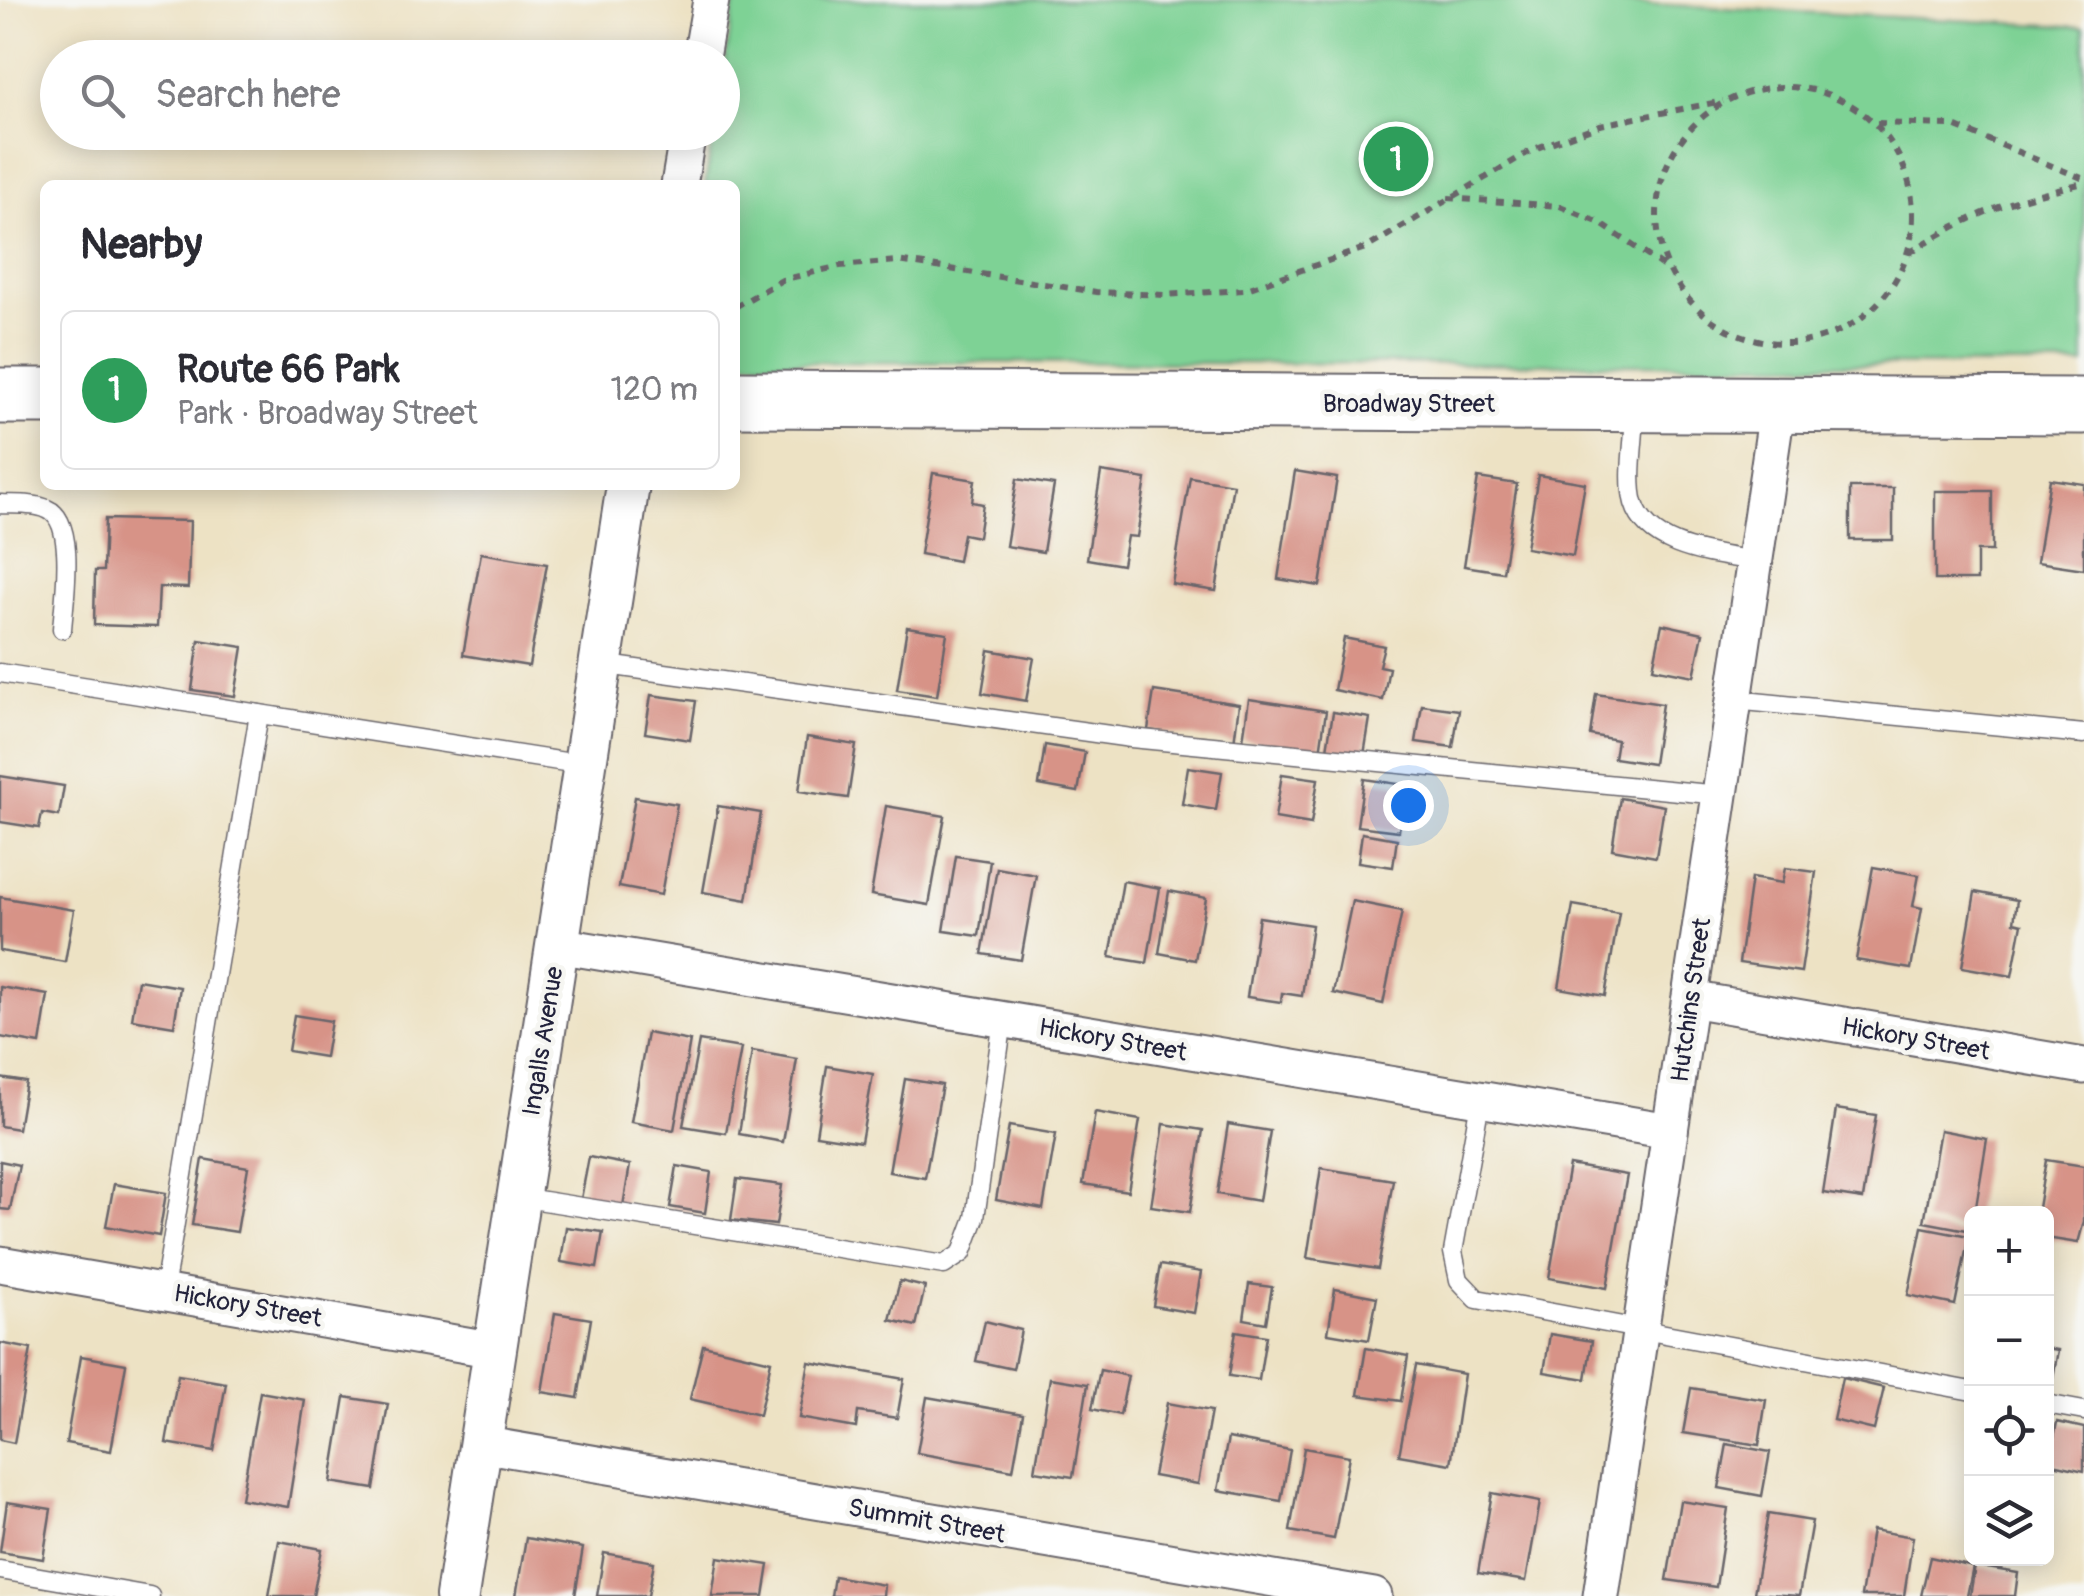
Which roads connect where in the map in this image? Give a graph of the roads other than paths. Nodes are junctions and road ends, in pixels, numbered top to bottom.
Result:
1 (711, 0) edge
2 (704, 40) edge
3 (685, 150) edge
4 (679, 180) edge
5 (0, 396) edge
6 (40, 396) edge
7 (740, 398) edge
8 (1635, 403) junction
9 (1778, 404) junction
10 (2084, 406) edge
11 (627, 490) edge
12 (0, 504) edge
13 (1755, 561) junction
14 (62, 629) dead end
15 (600, 664) junction
16 (0, 673) edge
17 (1734, 700) junction
18 (259, 714) junction
19 (2084, 734) edge
20 (585, 765) junction
21 (1720, 796) junction
22 (557, 945) junction
23 (1690, 999) junction
24 (1002, 1020) junction
25 (2084, 1066) edge
26 (1480, 1102) junction
27 (1670, 1130) junction
28 (518, 1196) junction
29 (0, 1264) edge
30 (164, 1290) junction
31 (1640, 1330) junction
32 (495, 1350) junction
33 (1964, 1389) edge
34 (2054, 1405) edge
35 (2084, 1411) edge
36 (480, 1444) junction
37 (0, 1570) edge
38 (150, 1596) edge
39 (457, 1596) edge
40 (1374, 1596) edge
41 (1601, 1596) edge

1 - 2 street
3 - 4 street
5 - 6 main road
7 - 8 main road, Broadway Street
8 - 9 main road, Broadway Street
8 - 13 lane
9 - 10 main road, Broadway Street
9 - 13 street, Hutchins Street
11 - 15 street, Ingalls Avenue
12 - 14 lane
13 - 17 street, Hutchins Street
15 - 20 street, Ingalls Avenue
15 - 21 lane
16 - 18 lane
17 - 19 lane
17 - 21 street, Hutchins Street
18 - 20 lane
18 - 30 lane
20 - 22 street, Ingalls Avenue
21 - 23 street, Hutchins Street
22 - 24 street, Hickory Street
22 - 28 street, Ingalls Avenue
23 - 25 street, Hickory Street
23 - 27 street, Hutchins Street
24 - 26 street, Hickory Street
24 - 28 lane
26 - 27 street, Hickory Street
26 - 31 lane
27 - 31 street, Hutchins Street
28 - 32 street, Ingalls Avenue
29 - 30 street, Hickory Street
30 - 32 street, Hickory Street
31 - 33 lane
31 - 41 street, Hutchins Street
32 - 36 street, Ingalls Avenue
34 - 35 lane
36 - 39 street, Ingalls Avenue
36 - 40 street, Summit Street
37 - 38 lane

